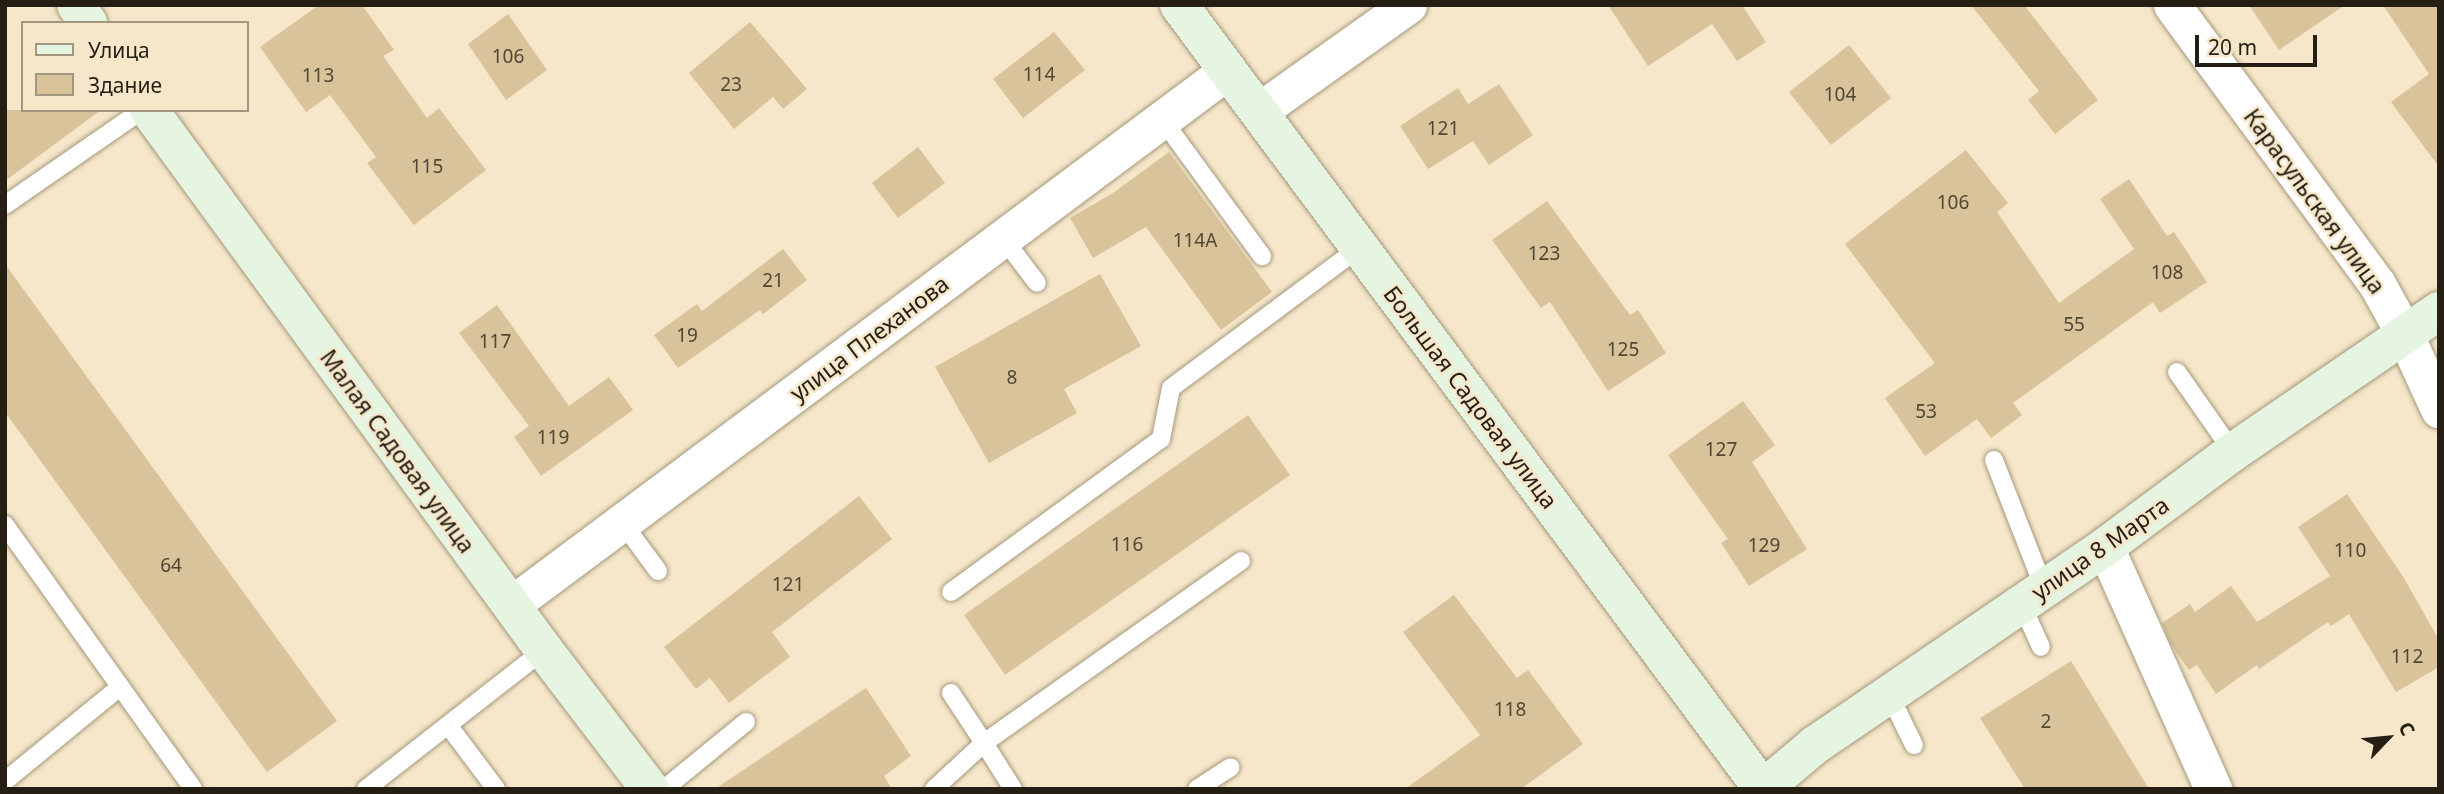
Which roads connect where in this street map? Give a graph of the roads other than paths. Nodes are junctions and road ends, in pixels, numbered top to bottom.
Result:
1 (76, 5) edge
2 (1179, 5) edge
3 (1408, 5) edge
4 (2172, 5) edge
5 (87, 21) edge
6 (1227, 71) junction
7 (1259, 111) junction
8 (139, 112) edge
9 (150, 112) edge
10 (1162, 119) junction
11 (5, 205) edge
12 (1003, 238) junction
13 (1360, 247) junction
14 (1262, 256) dead end
15 (1037, 283) dead end
16 (2439, 311) edge
17 (2404, 333) junction
18 (2177, 372) dead end
19 (2439, 409) edge
20 (2233, 452) junction
21 (1994, 460) dead end
22 (622, 522) junction
23 (5, 525) edge
24 (2105, 547) junction
25 (1241, 561) dead end
26 (658, 571) dead end
27 (951, 592) dead end
28 (2033, 596) junction
29 (511, 605) junction
30 (2041, 646) dead end
31 (544, 650) junction
32 (120, 687) junction
33 (951, 693) dead end
34 (1889, 694) junction
35 (747, 722) dead end
36 (448, 725) junction
37 (984, 743) junction
38 (1914, 745) dead end
39 (1231, 767) dead end
40 (5, 781) edge
41 (193, 789) edge
42 (366, 789) edge
43 (496, 789) edge
44 (650, 789) edge
45 (664, 789) edge
46 (934, 789) edge
47 (1013, 789) edge
48 (1198, 789) edge
49 (1763, 789) edge
50 (2213, 789) edge

1 - 5 street
2 - 6 street, Большая Садовая улица
3 - 7 street
4 - 17 street, Карасульская улица
6 - 7 street, Большая Садовая улица
6 - 10 street, улица Плеханова
7 - 13 street, Большая Садовая улица
8 - 11 lane
9 - 29 street, Малая Садовая улица
10 - 12 street, улица Плеханова
10 - 14 lane
12 - 15 lane
12 - 22 street, улица Плеханова
13 - 27 lane
13 - 49 street, Большая Садовая улица
16 - 17 street, улица 8 Марта
17 - 19 street, Карасульская улица
17 - 20 street, улица 8 Марта
18 - 20 lane
20 - 24 street, улица 8 Марта
21 - 28 lane
22 - 26 lane
22 - 29 street, улица Плеханова
23 - 32 lane
24 - 28 street, улица 8 Марта
24 - 50 street
25 - 37 lane
28 - 30 lane
28 - 34 street, улица 8 Марта
29 - 31 street, Малая Садовая улица
31 - 36 lane
31 - 44 street, Малая Садовая улица
32 - 40 lane
32 - 41 lane
33 - 37 lane
34 - 38 lane
34 - 49 street, улица 8 Марта
35 - 45 lane
36 - 42 lane
36 - 43 lane
37 - 46 lane
37 - 47 lane
39 - 48 lane

